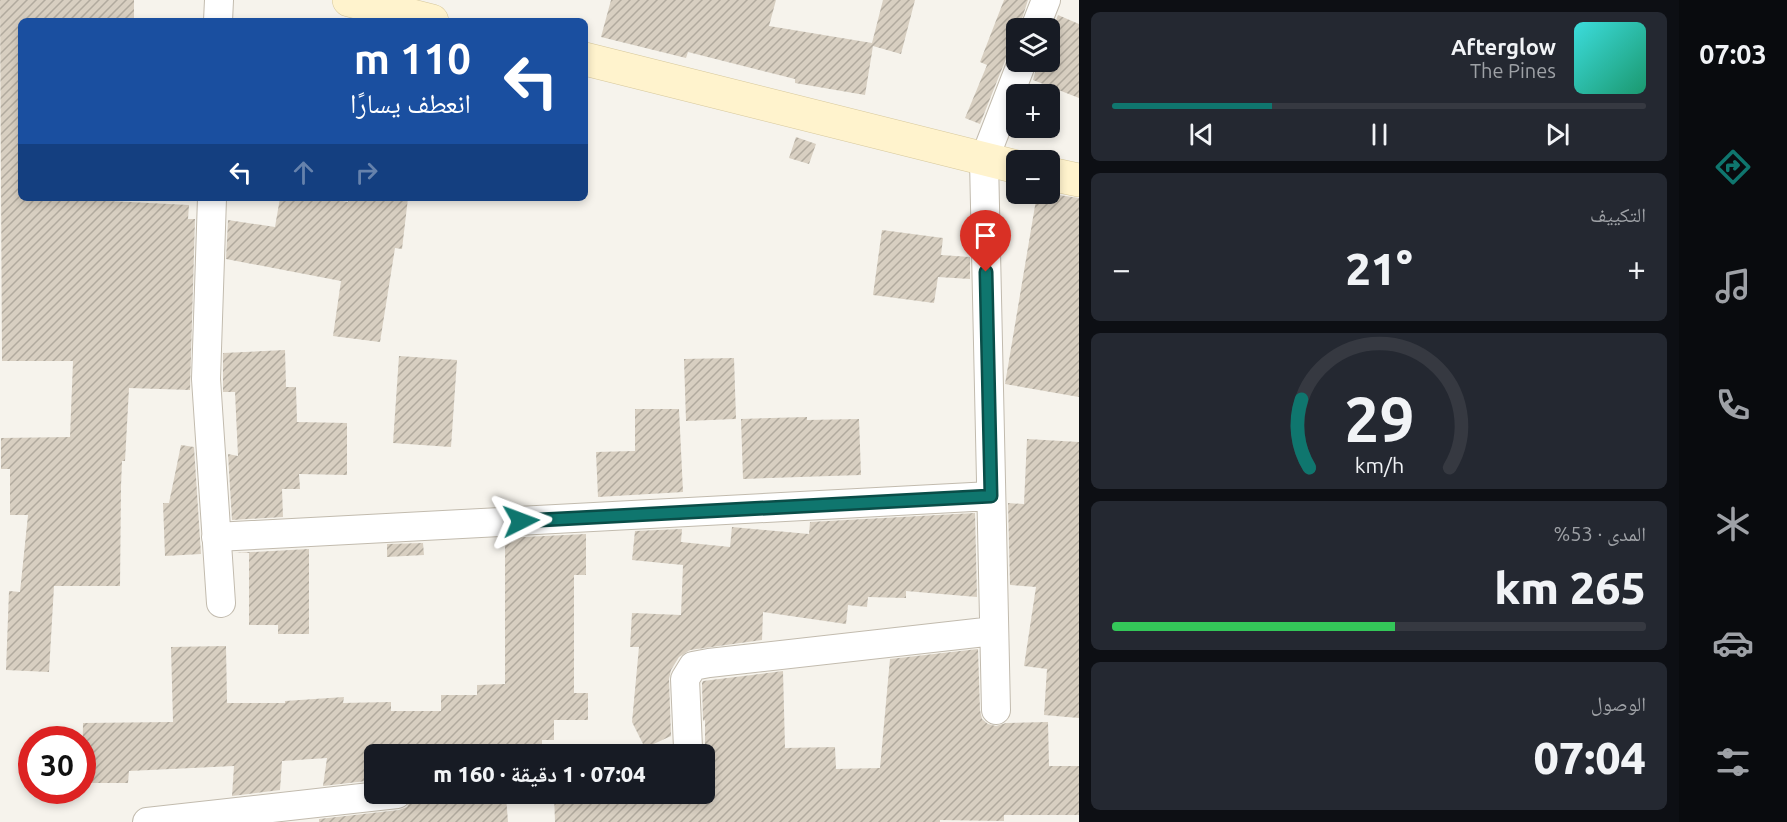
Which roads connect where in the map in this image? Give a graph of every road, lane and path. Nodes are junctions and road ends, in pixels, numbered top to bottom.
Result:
1 (219, 0) edge
2 (349, 0) edge
3 (1046, 0) edge
4 (218, 18) edge
5 (420, 18) edge
6 (1039, 18) edge
7 (588, 60) edge
8 (1018, 72) edge
9 (984, 160) junction
10 (1006, 165) edge
11 (1060, 176) edge
12 (1079, 180) edge
13 (212, 201) edge
14 (991, 496) junction
15 (216, 537) junction
16 (221, 603) dead end
17 (994, 631) junction
18 (996, 710) dead end
19 (688, 744) edge
20 (364, 798) edge
21 (147, 822) edge

1 - 4 street
2 - 5 street
3 - 6 street
7 - 9 street
8 - 9 street
9 - 10 street
9 - 14 street
11 - 12 street
13 - 15 street
14 - 15 street
14 - 17 street
15 - 16 street
17 - 18 street
17 - 19 street
20 - 21 street

